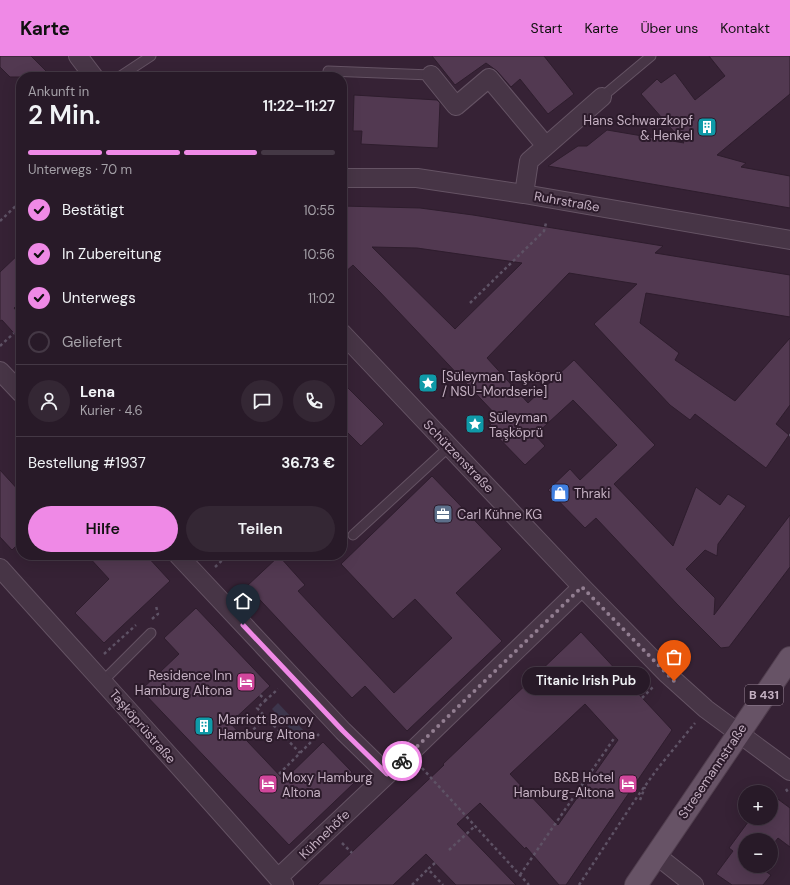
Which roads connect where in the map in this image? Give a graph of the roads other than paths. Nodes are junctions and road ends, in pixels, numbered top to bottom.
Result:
1 (78, 56) edge
2 (151, 56) edge
3 (651, 56) edge
4 (328, 71) dead end
5 (90, 72) edge
6 (127, 72) edge
7 (431, 75) joint
8 (602, 97) joint
9 (546, 146) junction
10 (347, 178) edge
11 (524, 194) junction
12 (790, 240) edge
13 (347, 338) edge
14 (0, 371) edge
15 (16, 388) edge
16 (450, 446) junction
17 (353, 535) dead end
18 (183, 560) edge
19 (0, 568) edge
20 (582, 587) junction
21 (151, 633) dead end
22 (790, 658) edge
23 (103, 681) junction
24 (738, 733) junction
25 (790, 771) edge
26 (387, 774) junction
27 (656, 855) junction
28 (281, 882) edge
29 (636, 885) edge
30 (694, 885) edge

1 - 5 street
2 - 6 lane
3 - 8 lane
4 - 7 lane
7 - 9 street
8 - 9 street
9 - 11 street
10 - 11 street, Ruhrstraße
11 - 12 street, Ruhrstraße
13 - 16 street, Schützenstraße
14 - 15 street
16 - 17 lane
16 - 20 street, Schützenstraße
18 - 26 street
19 - 23 street, Taşköprüstraße
20 - 24 street, Schützenstraße
20 - 26 street, Kühnehöfe
21 - 23 lane
22 - 24 main road, Stresemannstraße / B 431
23 - 28 street, Taşköprüstraße
24 - 25 street, Schützenstraße
24 - 27 main road, Stresemannstraße / B 431
26 - 28 street, Kühnehöfe
27 - 29 main road, Stresemannstraße / B 431
27 - 30 street

